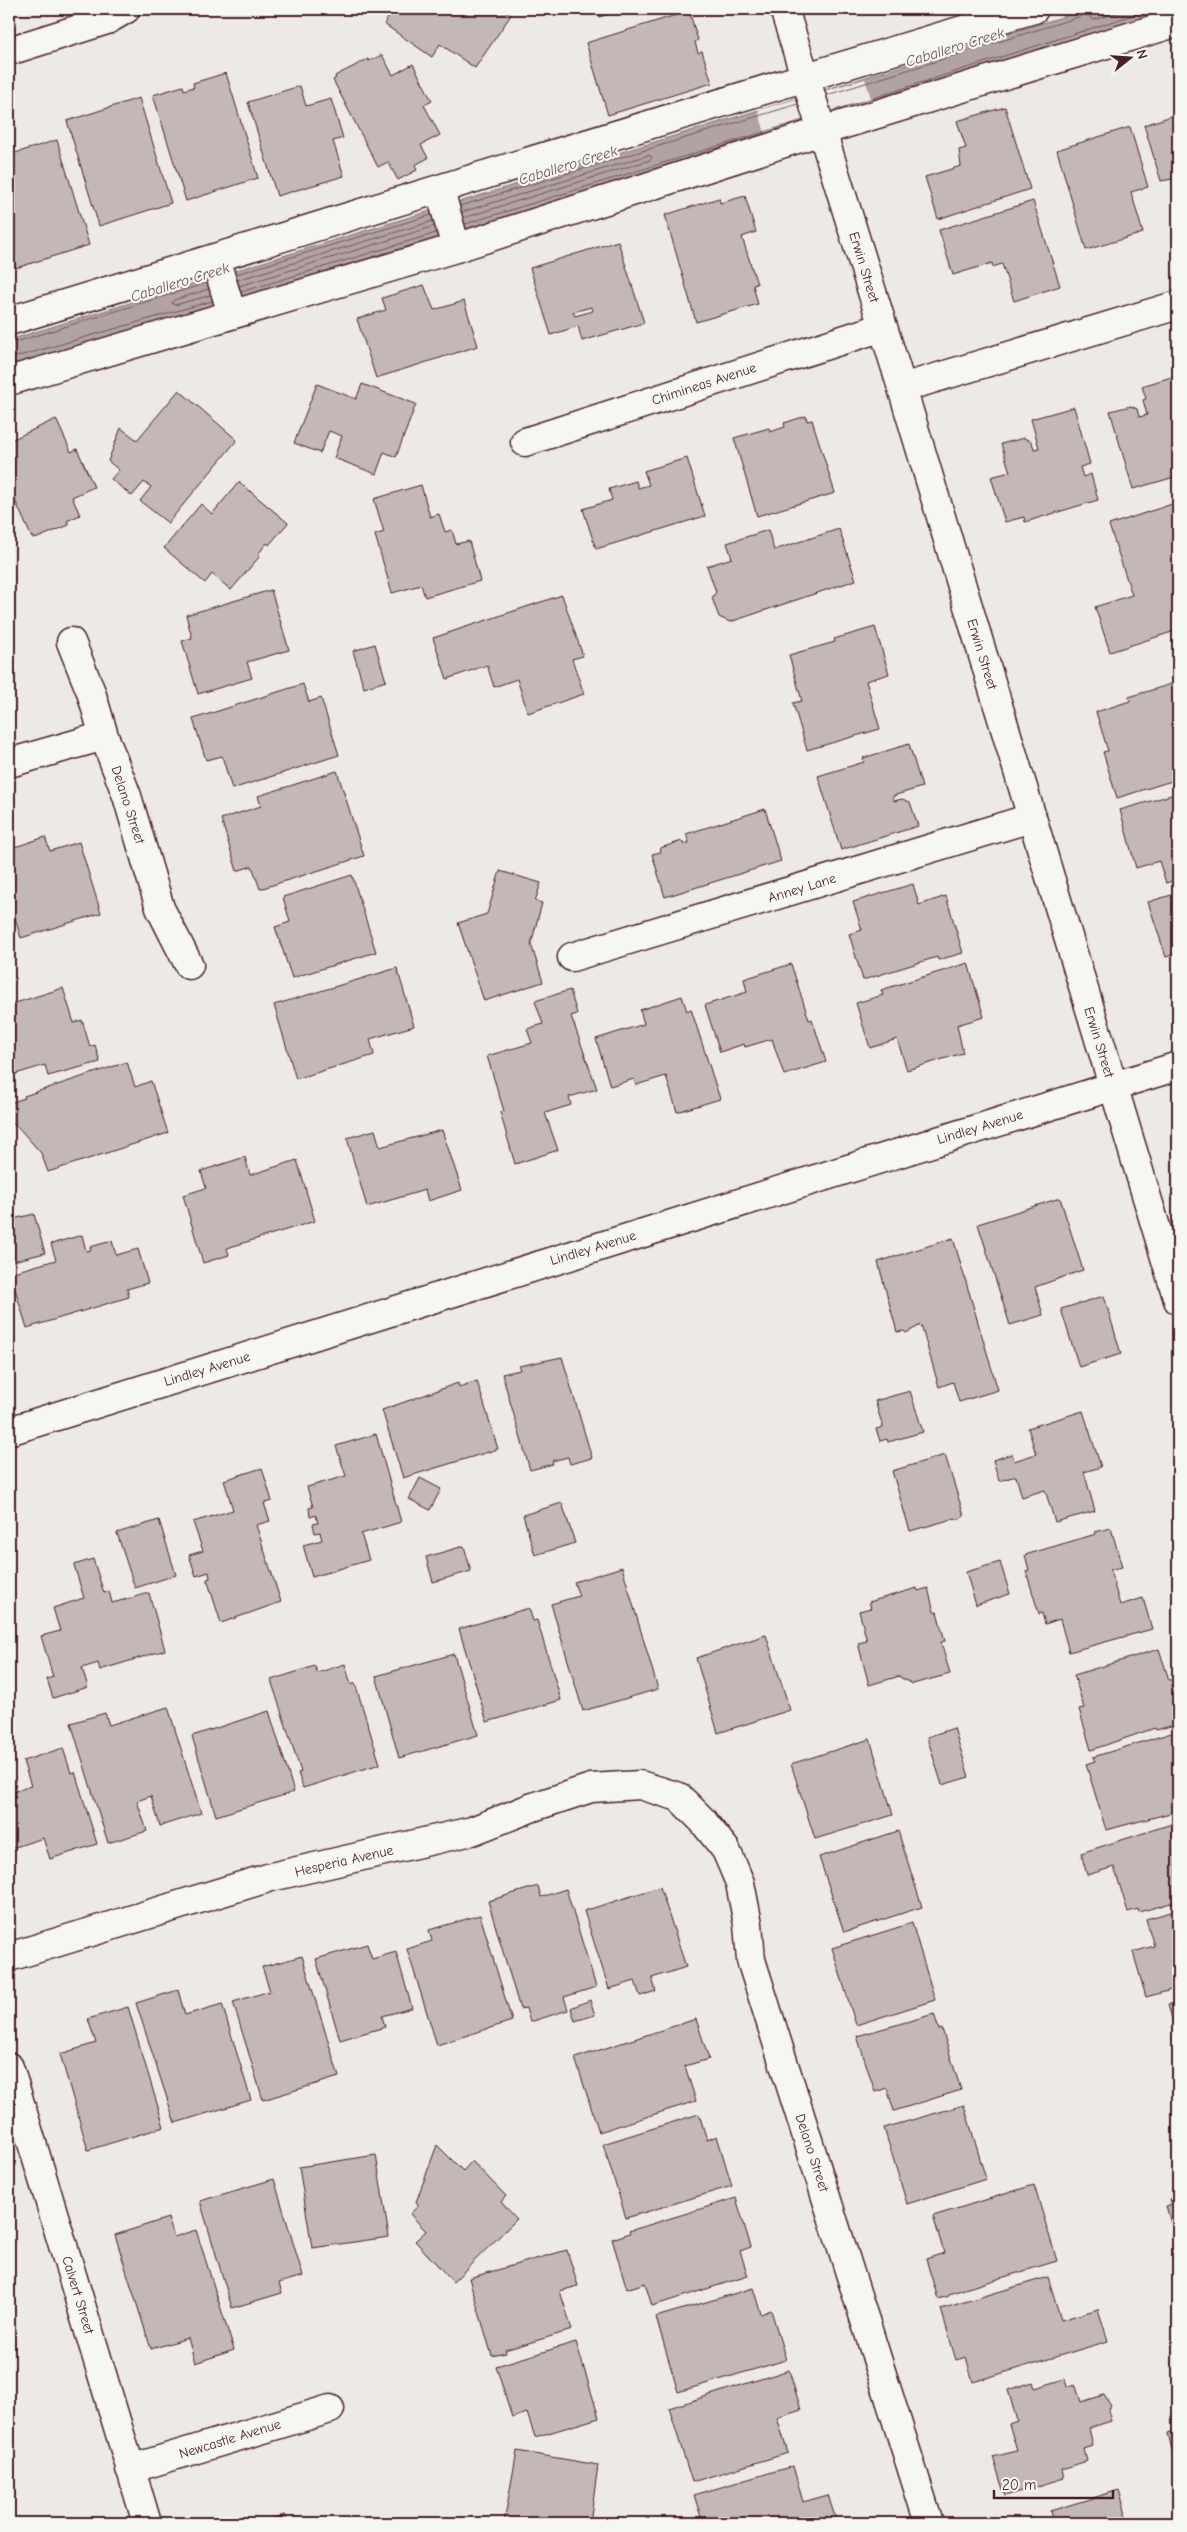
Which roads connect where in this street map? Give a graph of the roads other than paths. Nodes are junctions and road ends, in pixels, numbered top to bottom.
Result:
1 (126, 9) edge
2 (784, 9) edge
3 (1034, 9) edge
4 (1178, 22) edge
5 (9, 51) edge
6 (808, 85) junction
7 (820, 126) junction
8 (441, 196) junction
9 (454, 243) junction
10 (215, 258) junction
11 (1178, 305) edge
12 (232, 314) junction
13 (9, 321) edge
14 (883, 327) junction
15 (9, 382) edge
16 (902, 388) junction
17 (526, 442) dead end
18 (71, 642) dead end
19 (104, 736) junction
20 (9, 763) edge
21 (1032, 818) junction
22 (572, 957) dead end
23 (189, 965) dead end
24 (1178, 1066) edge
25 (1113, 1086) junction
26 (1178, 1300) edge
27 (9, 1431) edge
28 (679, 1797) joint
29 (9, 1957) edge
30 (9, 2067) edge
31 (330, 2409) dead end
32 (130, 2469) junction
33 (147, 2523) edge
34 (929, 2523) edge

1 - 5 street
2 - 6 street, Erwin Street
3 - 6 street
4 - 7 street
6 - 7 street, Erwin Street
6 - 8 street
7 - 9 street
7 - 14 street, Erwin Street
8 - 9 street
8 - 10 street
9 - 12 street
10 - 12 street
10 - 13 street
11 - 16 street
12 - 15 street
14 - 16 street, Erwin Street
14 - 17 street, Chimineas Avenue
16 - 21 street, Erwin Street
18 - 19 street, Delano Street
19 - 20 street
19 - 23 street, Delano Street
21 - 22 street, Anney Lane
21 - 25 street, Erwin Street
24 - 25 street, Lindley Avenue
25 - 26 street, Erwin Street
25 - 27 street, Lindley Avenue
28 - 29 street, Hesperia Avenue
28 - 34 street, Delano Street
30 - 32 street, Calvert Street
31 - 32 street, Newcastle Avenue
32 - 33 street, Calvert Street

